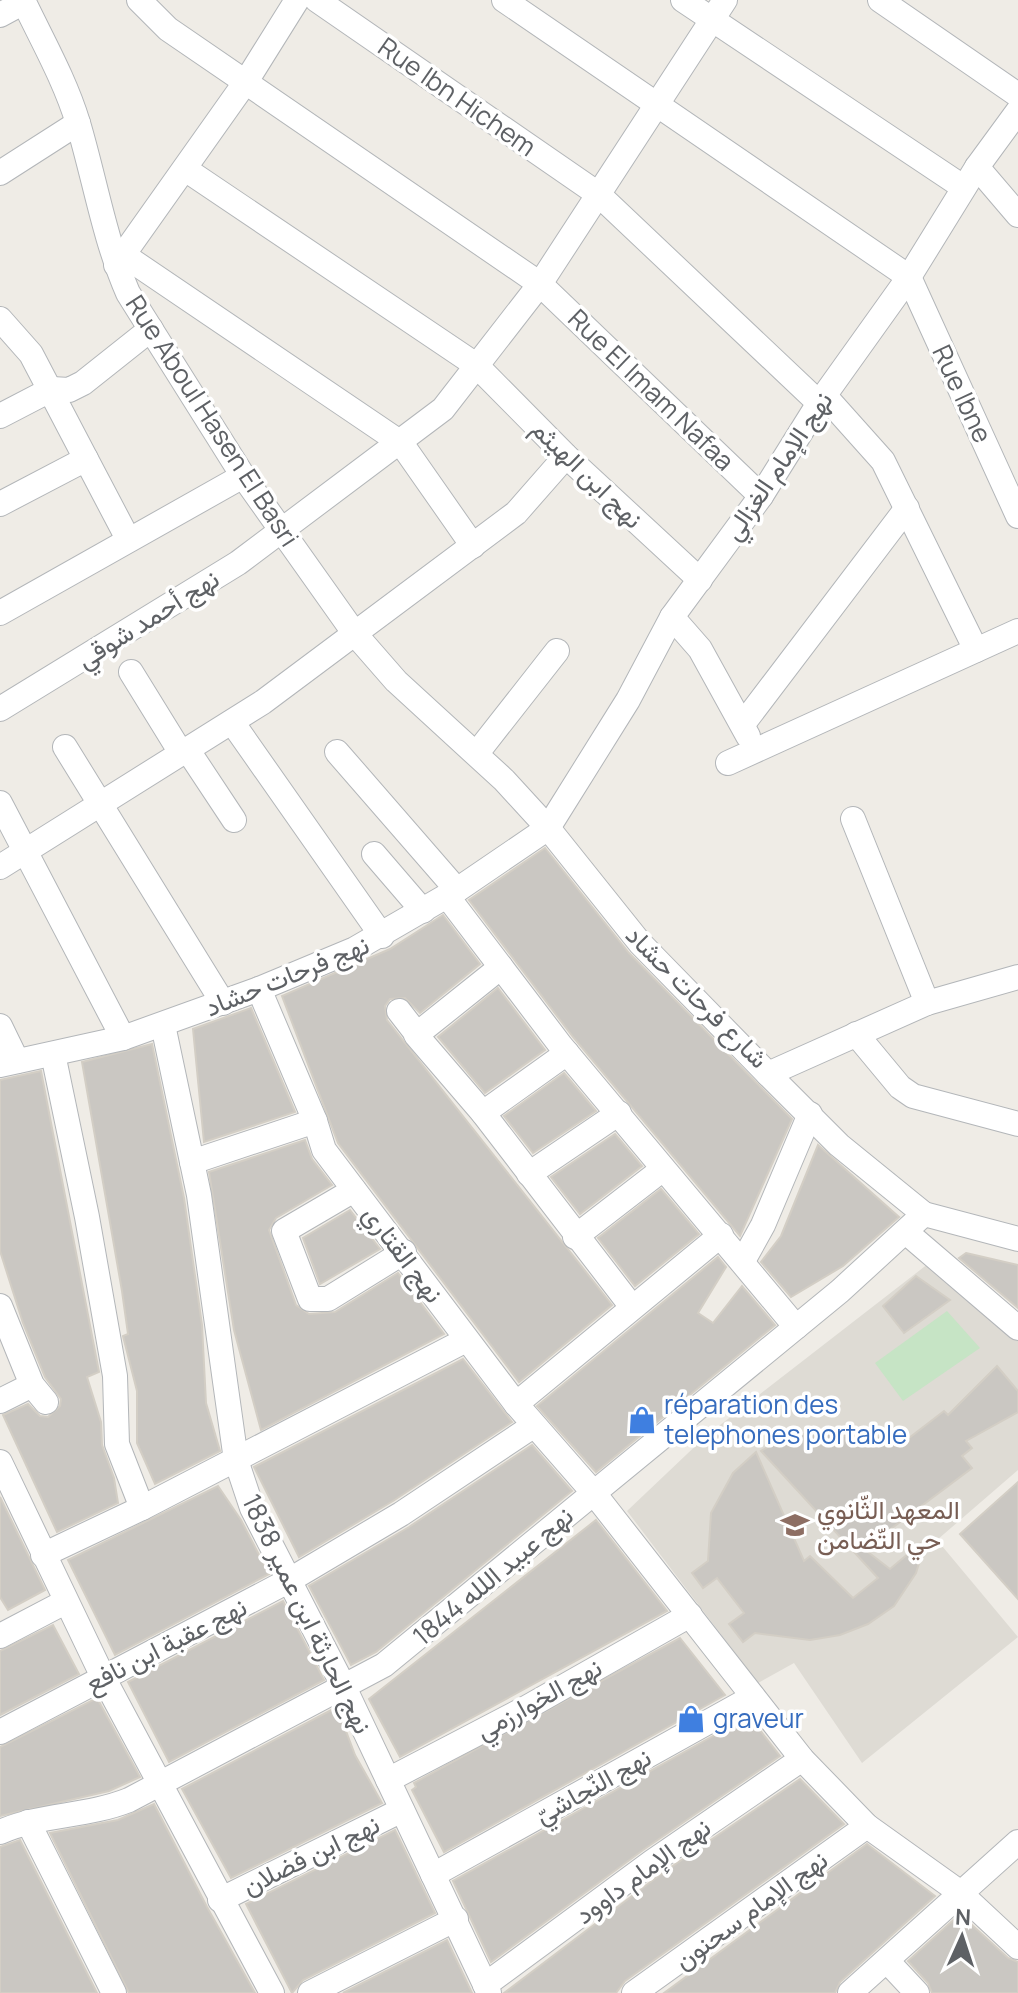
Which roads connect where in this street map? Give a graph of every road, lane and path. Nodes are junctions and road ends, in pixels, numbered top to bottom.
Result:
1 (139, 0) edge
2 (297, 0) edge
3 (317, 0) edge
4 (504, 0) edge
5 (683, 0) edge
6 (880, 0) edge
7 (23, 1) edge
8 (718, 10) edge
9 (0, 15) edge
10 (247, 80) junction
11 (1018, 95) edge
12 (657, 104) junction
13 (1018, 111) edge
14 (78, 123) junction
15 (977, 167) junction
16 (185, 169) junction
17 (0, 173) edge
18 (963, 187) junction
19 (598, 194) junction
20 (1018, 215) edge
21 (120, 260) junction
22 (909, 277) junction
23 (540, 284) junction
24 (0, 319) edge
25 (151, 329) junction
26 (476, 365) junction
27 (52, 389) junction
28 (822, 399) junction
29 (0, 416) edge
30 (401, 443) junction
31 (566, 456) junction
32 (86, 459) junction
33 (243, 476) junction
34 (761, 496) junction
35 (0, 504) edge
36 (907, 508) junction
37 (1016, 508) edge
38 (289, 528) junction
39 (128, 539) junction
40 (473, 546) junction
41 (700, 580) junction
42 (0, 613) edge
43 (672, 617) junction
44 (1018, 631) edge
45 (355, 634) junction
46 (976, 650) junction
47 (557, 651) dead end
48 (131, 672) dead end
49 (0, 709) edge
50 (232, 722) junction
51 (743, 724) junction
52 (65, 747) dead end
53 (754, 750) junction
54 (184, 751) junction
55 (337, 752) dead end
56 (477, 753) junction
57 (728, 763) dead end
58 (504, 780) joint
59 (0, 803) edge
60 (103, 805) junction
61 (853, 819) dead end
62 (234, 820) dead end
63 (548, 828) junction
64 (25, 853) junction
65 (374, 854) dead end
66 (0, 867) edge
67 (452, 893) junction
68 (423, 911) junction
69 (382, 936) junction
70 (501, 967) junction
71 (1018, 977) edge
72 (259, 989) junction
73 (223, 1003) junction
74 (927, 1003) junction
75 (399, 1011) dead end
76 (163, 1025) junction
77 (0, 1026) edge
78 (416, 1033) junction
79 (856, 1034) junction
80 (123, 1038) junction
81 (567, 1053) junction
82 (53, 1054) junction
83 (9, 1063) edge
84 (768, 1074) junction
85 (483, 1113) junction
86 (619, 1113) junction
87 (810, 1114) junction
88 (315, 1121) junction
89 (1018, 1124) edge
90 (192, 1162) junction
91 (663, 1169) junction
92 (529, 1174) junction
93 (354, 1190) junction
94 (924, 1214) junction
95 (907, 1233) junction
96 (721, 1235) junction
97 (575, 1237) junction
98 (1018, 1239) edge
99 (404, 1252) junction
100 (743, 1261) junction
101 (0, 1306) edge
102 (632, 1307) junction
103 (796, 1327) junction
104 (1018, 1328) edge
105 (466, 1340) junction
106 (0, 1401) edge
107 (516, 1404) junction
108 (533, 1426) junction
109 (236, 1460) junction
110 (0, 1462) edge
111 (593, 1492) junction
112 (142, 1508) junction
113 (43, 1555) junction
114 (288, 1581) junction
115 (65, 1602) junction
116 (690, 1615) junction
117 (0, 1636) edge
118 (103, 1677) junction
119 (344, 1687) junction
120 (753, 1697) junction
121 (0, 1732) edge
122 (802, 1759) junction
123 (388, 1780) junction
124 (158, 1783) junction
125 (402, 1810) junction
126 (28, 1822) junction
127 (867, 1826) junction
128 (0, 1832) edge
129 (1018, 1842) edge
130 (433, 1875) junction
131 (960, 1893) junction
132 (220, 1900) junction
133 (456, 1919) junction
134 (1018, 1947) edge
135 (888, 1962) junction
136 (487, 1989) edge
137 (114, 1993) edge
138 (272, 1993) edge
139 (310, 1993) edge
140 (634, 1993) edge
141 (850, 1993) edge
142 (917, 1993) edge

1 - 10 street, Rue El Imam Nafaa
2 - 10 street
3 - 19 street, Rue Ibn Hichem
4 - 12 street
5 - 8 street
6 - 11 street
7 - 9 street
7 - 14 street, Rue Aboul Hasen El Basri
8 - 12 street, نهج أحمد شوقي
8 - 18 street
10 - 16 street
10 - 23 street, Rue El Imam Nafaa
12 - 19 street, نهج أحمد شوقي
12 - 22 street
13 - 15 street, نهج الإمام الغزالي
14 - 17 street
14 - 21 street, Rue Aboul Hasen El Basri
15 - 18 street, نهج الإمام الغزالي
15 - 20 street
16 - 21 street
16 - 26 street, نهج ابن الهيثم
18 - 22 street, نهج الإمام الغزالي
19 - 23 street, نهج أحمد شوقي
19 - 28 street, Rue Ibn Hichem
21 - 25 street, Rue Aboul Hasen El Basri
21 - 30 street
22 - 28 street, نهج الإمام الغزالي
22 - 37 street, Rue Ibne
23 - 26 street, نهج أحمد شوقي
23 - 34 street, Rue El Imam Nafaa
24 - 27 street
25 - 27 street
25 - 33 street, Rue Aboul Hasen El Basri
26 - 30 street, نهج أحمد شوقي
26 - 31 street, نهج ابن الهيثم
27 - 29 street
27 - 32 street
28 - 34 street, نهج الإمام الغزالي
28 - 36 street, Rue Ibn Hichem
30 - 38 street, نهج أحمد شوقي
30 - 40 street
31 - 40 street
31 - 41 street, نهج ابن الهيثم
32 - 35 street
32 - 39 street
33 - 38 street, Rue Aboul Hasen El Basri
33 - 39 street
34 - 41 street, نهج الإمام الغزالي
36 - 46 street, Rue Ibn Hichem
36 - 51 street
38 - 45 street, Rue Aboul Hasen El Basri
38 - 49 street, نهج أحمد شوقي
39 - 42 street
40 - 45 street
41 - 43 street, نهج الإمام الغزالي
43 - 51 street
43 - 63 street, نهج الإمام الغزالي
44 - 46 street
45 - 50 street
45 - 56 street, Rue Aboul Hasen El Basri
46 - 53 street
47 - 56 street
48 - 54 street
50 - 54 street
50 - 69 street
51 - 53 street
52 - 60 street
53 - 57 street
54 - 60 street
54 - 62 street
55 - 67 street
56 - 58 street, Rue Aboul Hasen El Basri
58 - 63 street, شارع فرحات حشاد
59 - 64 street
60 - 64 street
60 - 73 street
61 - 74 street
63 - 67 street, نهج فرحات حشاد
63 - 84 street, شارع فرحات حشاد
64 - 66 street
64 - 80 street
65 - 68 street
67 - 68 street, نهج فرحات حشاد
67 - 70 street
68 - 69 street, نهج فرحات حشاد
69 - 72 street, نهج فرحات حشاد
70 - 78 street
70 - 81 street
71 - 74 street, شارع فرحات حشاد
72 - 73 street, نهج فرحات حشاد
72 - 88 street, نهج القتاري
73 - 76 street, نهج فرحات حشاد
74 - 79 street, شارع فرحات حشاد
75 - 78 street
76 - 80 street, نهج فرحات حشاد
76 - 90 street, نهج الحارثة ابن عمير 1838
77 - 83 street
78 - 85 street
79 - 84 street, شارع فرحات حشاد
79 - 89 street
80 - 82 street, نهج فرحات حشاد
81 - 85 street
81 - 86 street
82 - 83 street, نهج فرحات حشاد
82 - 112 street
84 - 87 street
85 - 92 street
86 - 91 street
86 - 92 street
87 - 94 street
87 - 100 street
88 - 90 street
88 - 93 street, نهج القتاري
90 - 109 street, نهج الحارثة ابن عمير 1838
91 - 96 street
91 - 97 street
92 - 97 street
93 - 99 street, نهج القتاري
93 - 99 street
94 - 95 street, نهج عبيد اللله 1844
94 - 98 street
95 - 103 street, نهج عبيد اللله 1844
95 - 104 street
96 - 100 street
96 - 102 street
97 - 102 street
99 - 105 street, نهج القتاري
100 - 103 street
101 - 106 street
102 - 107 street
103 - 111 street, نهج عبيد اللله 1844
105 - 107 street, نهج القتاري
105 - 109 street
107 - 108 street, نهج القتاري
108 - 111 street, نهج القتاري
108 - 114 street, نهج عقبة ابن نافع
109 - 112 street
109 - 114 street, نهج الحارثة ابن عمير 1838
110 - 113 street
111 - 116 street, نهج القتاري
111 - 119 street, نهج عبيد اللله 1844
112 - 113 street
113 - 115 street
114 - 118 street, نهج عقبة ابن نافع
114 - 119 street, نهج الحارثة ابن عمير 1838
115 - 117 street
115 - 118 street
116 - 120 street, نهج القتاري
116 - 123 street, نهج الخوارزمي
118 - 121 street, نهج عقبة ابن نافع
118 - 124 street
119 - 123 street, نهج الحارثة ابن عمير 1838
119 - 124 street, نهج عبيد اللله 1844
120 - 122 street, نهج القتاري
120 - 130 street, نهج النّجاشيّ
122 - 127 street, نهج القتاري
122 - 136 street, نهج الإمام داوود
123 - 125 street, نهج الحارثة ابن عمير 1838
124 - 126 street, نهج عبيد اللله 1844
124 - 132 street
125 - 130 street, نهج الحارثة ابن عمير 1838
125 - 132 street, نهج ابن فضلان
126 - 128 street, نهج عبيد اللله 1844
126 - 137 street
127 - 131 street, نهج القتاري
127 - 140 street, نهج الإمام سحنون
129 - 131 street
130 - 133 street, نهج الحارثة ابن عمير 1838
131 - 134 street, نهج القتاري
131 - 135 street
132 - 138 street
133 - 136 street, نهج الحارثة ابن عمير 1838
133 - 139 street
135 - 141 street
135 - 142 street

